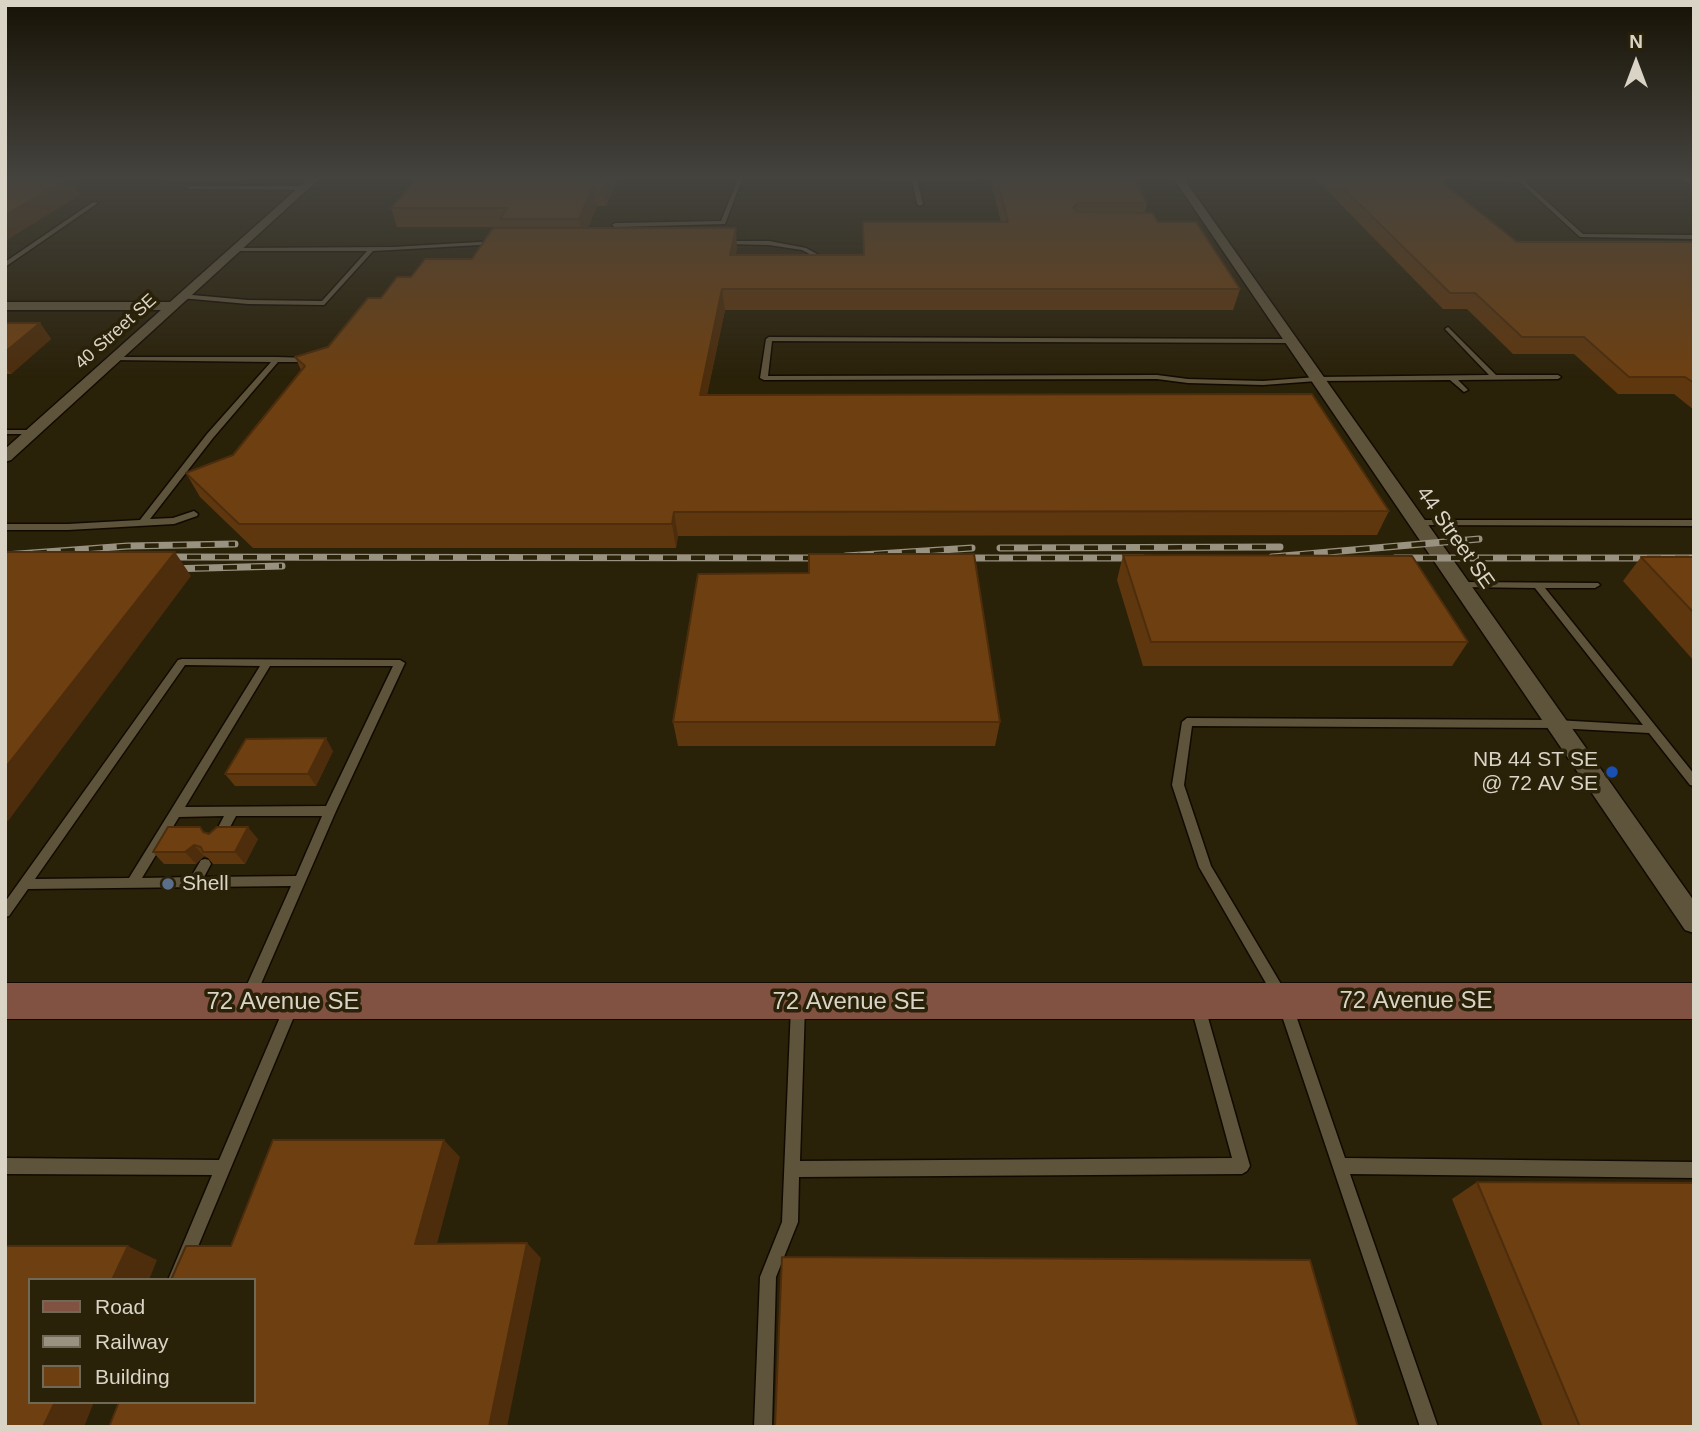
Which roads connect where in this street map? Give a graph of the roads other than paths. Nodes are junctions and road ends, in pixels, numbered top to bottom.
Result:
1 (33, 246) edge
2 (239, 246) edge
3 (443, 246) edge
4 (785, 246) edge
5 (1221, 246) edge
6 (372, 249) junction
7 (234, 250) junction
8 (821, 258) edge
9 (5, 265) edge
10 (176, 301) junction
11 (5, 306) edge
12 (1448, 329) dead end
13 (1292, 341) junction
14 (113, 359) junction
15 (277, 359) junction
16 (319, 360) edge
17 (1451, 377) junction
18 (1494, 377) junction
19 (1558, 377) dead end
20 (1317, 379) junction
21 (1464, 390) dead end
22 (5, 432) edge
23 (33, 432) junction
24 (5, 457) edge
25 (194, 514) dead end
26 (143, 522) junction
27 (1418, 523) junction
28 (1694, 523) edge
29 (5, 527) edge
30 (1461, 585) junction
31 (1538, 585) junction
32 (1595, 585) dead end
33 (267, 663) junction
34 (1556, 724) junction
35 (1651, 729) junction
36 (1694, 782) edge
37 (233, 811) junction
38 (330, 811) junction
39 (176, 812) junction
40 (218, 839) edge
41 (205, 864) edge
42 (299, 881) junction
43 (133, 882) junction
44 (195, 882) junction
45 (25, 884) junction
46 (5, 912) edge
47 (1694, 922) edge
48 (5, 1001) edge
49 (1197, 1001) junction
50 (1284, 1001) junction
51 (1694, 1001) edge
52 (247, 1002) junction
53 (293, 1002) junction
54 (799, 1002) junction
55 (5, 1166) edge
56 (1341, 1166) junction
57 (223, 1168) junction
58 (792, 1169) junction
59 (1694, 1170) edge
60 (177, 1278) edge
61 (762, 1427) edge
62 (1429, 1427) edge

1 - 9 lane
2 - 7 street, 40 Street SE
3 - 6 lane
4 - 8 lane
5 - 13 street, 44 Street SE
6 - 7 lane
6 - 10 lane
7 - 10 street, 40 Street SE
10 - 11 street
10 - 14 street, 40 Street SE
12 - 18 lane
13 - 20 street, 44 Street SE
13 - 20 lane
14 - 15 lane
14 - 23 street, 40 Street SE
15 - 16 lane
15 - 26 lane
17 - 18 lane
17 - 20 lane
17 - 21 lane
18 - 19 lane
20 - 27 street, 44 Street SE
22 - 23 lane
23 - 24 street, 40 Street SE
25 - 26 lane
26 - 29 lane
27 - 28 lane
27 - 30 street, 44 Street SE
30 - 31 lane
30 - 34 street, 44 Street SE
31 - 32 lane
31 - 35 lane
33 - 38 lane
33 - 39 lane
33 - 45 lane
34 - 35 lane
34 - 47 street, 44 Street SE
34 - 50 lane
35 - 36 lane
37 - 38 lane
37 - 39 lane
37 - 40 lane
38 - 42 lane
39 - 43 lane
41 - 44 lane
42 - 44 lane
42 - 52 lane
43 - 44 lane
43 - 45 lane
45 - 46 lane
48 - 52 street, 72 Avenue SE
49 - 50 street, 72 Avenue SE
49 - 54 street, 72 Avenue SE
49 - 58 lane
50 - 51 street, 72 Avenue SE
50 - 56 lane
52 - 53 street, 72 Avenue SE
53 - 54 street, 72 Avenue SE
53 - 57 lane
54 - 58 lane
55 - 57 lane
56 - 59 lane
56 - 62 lane
57 - 60 lane
58 - 61 lane

